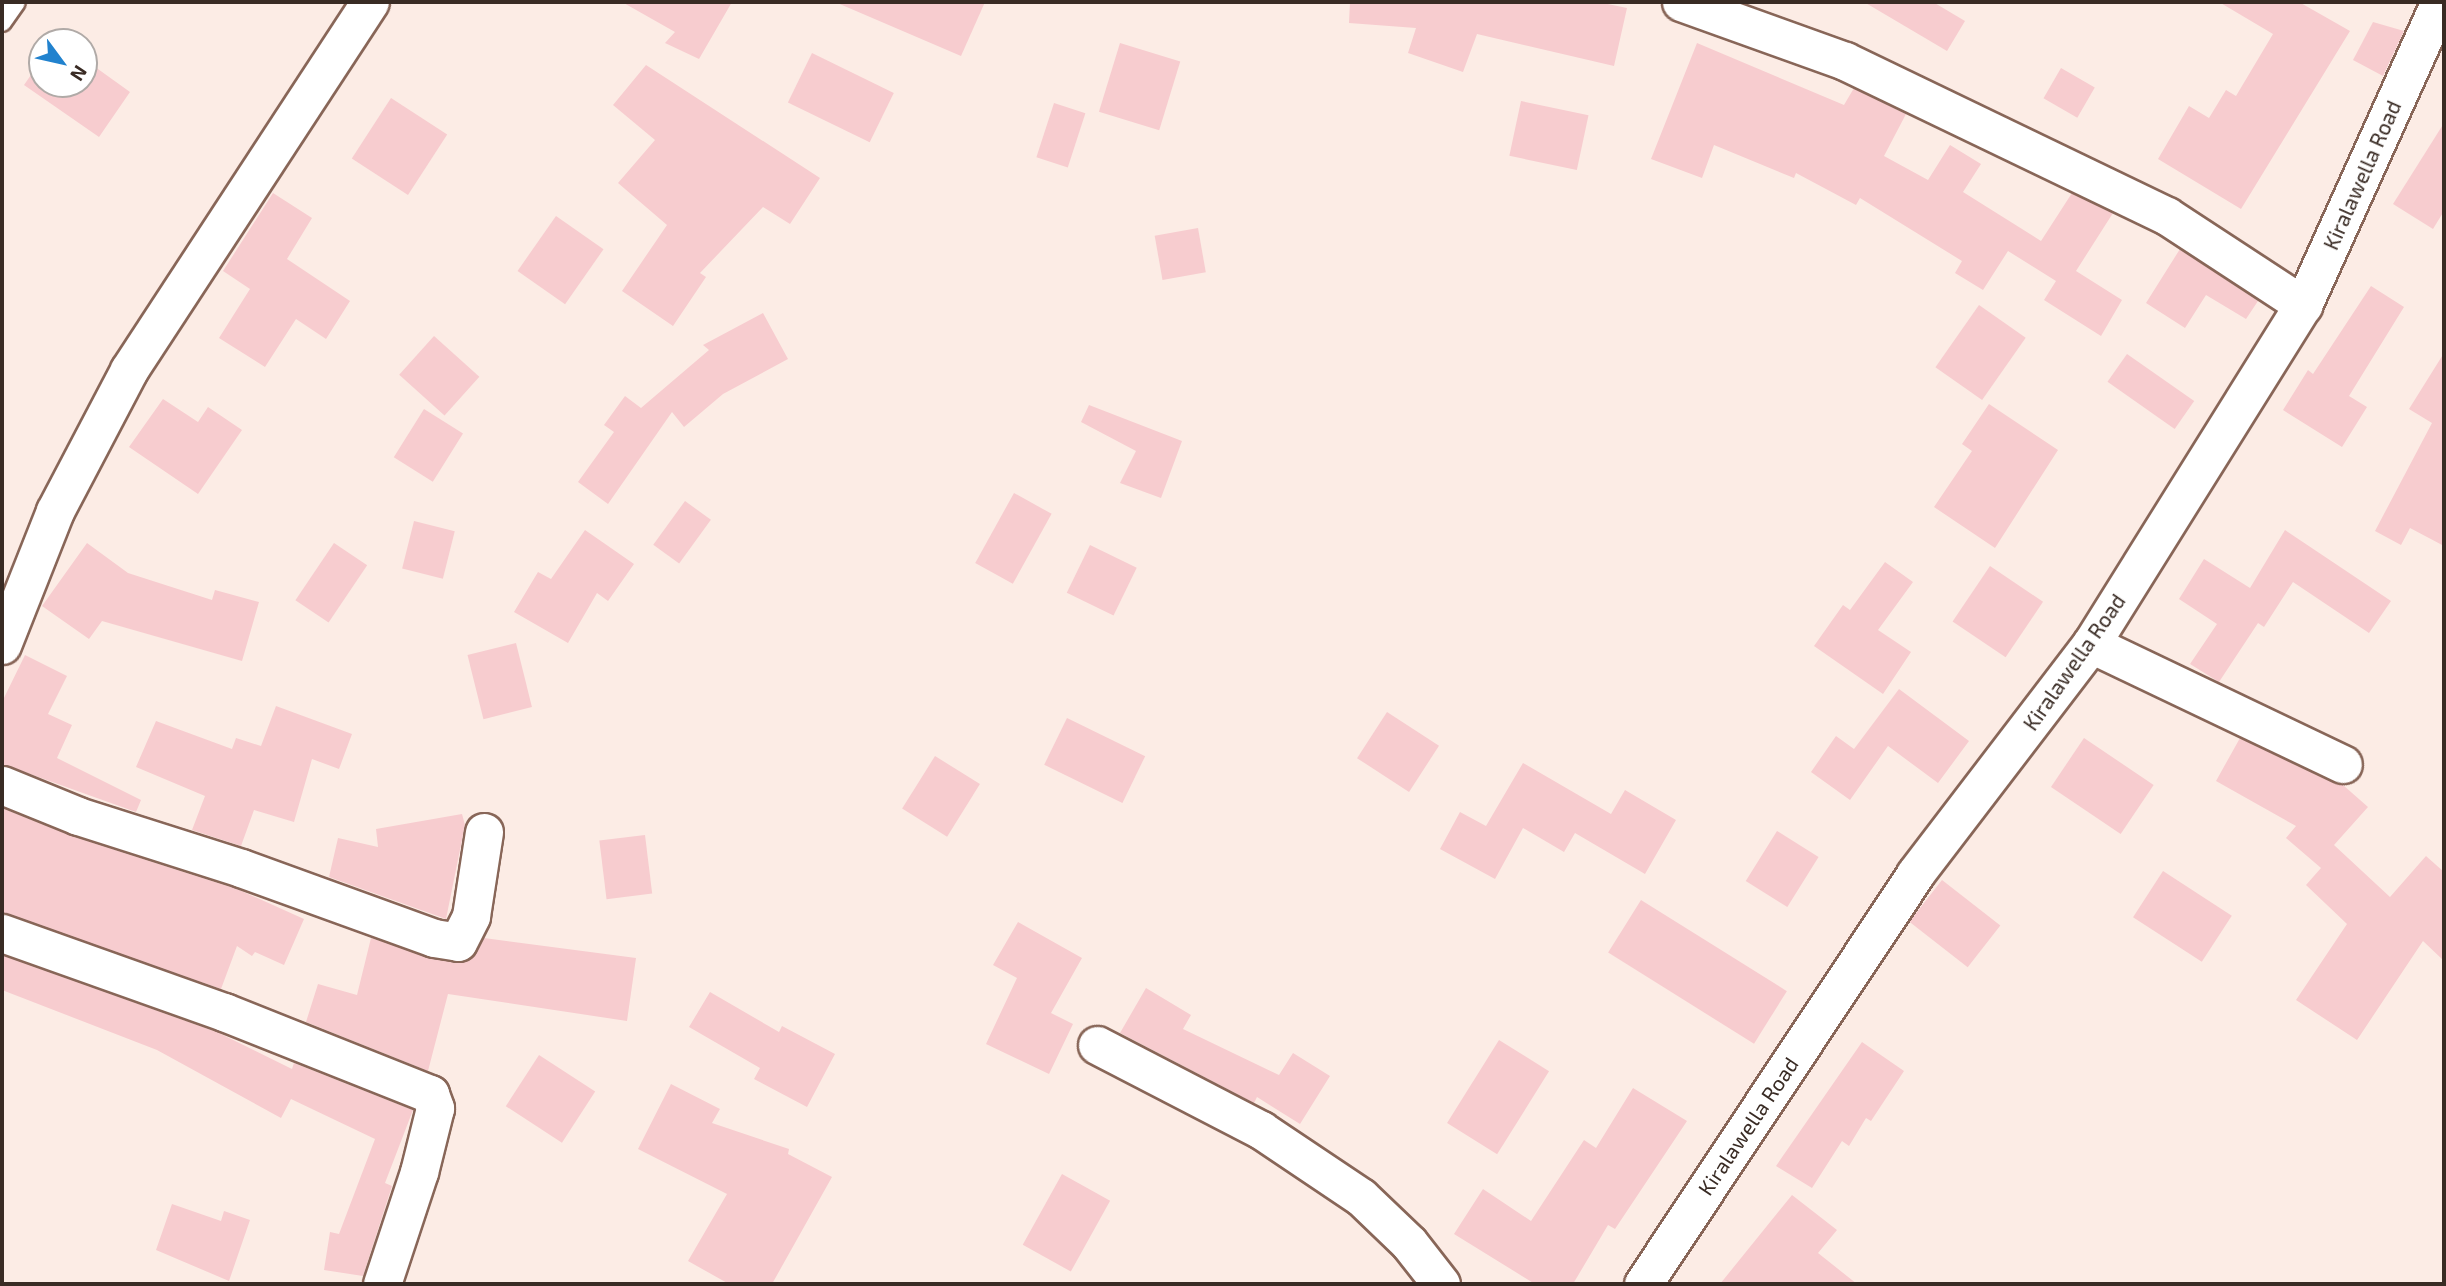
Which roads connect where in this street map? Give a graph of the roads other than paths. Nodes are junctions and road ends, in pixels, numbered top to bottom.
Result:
1 (16, 2) edge
2 (370, 2) edge
3 (1681, 2) edge
4 (2440, 2) edge
5 (2, 22) edge
6 (2304, 305) junction
7 (2091, 644) junction
8 (2, 645) edge
9 (2343, 764) dead end
10 (2, 785) edge
11 (484, 832) dead end
12 (2, 933) edge
13 (1097, 1045) dead end
14 (382, 1284) edge
15 (1441, 1284) edge
16 (1643, 1284) edge

1 - 5 lane
2 - 8 street
3 - 6 street
4 - 6 street, Kiralawella Road
6 - 7 street, Kiralawella Road
7 - 9 street
7 - 16 street, Kiralawella Road
10 - 11 street
12 - 14 street
13 - 15 street

